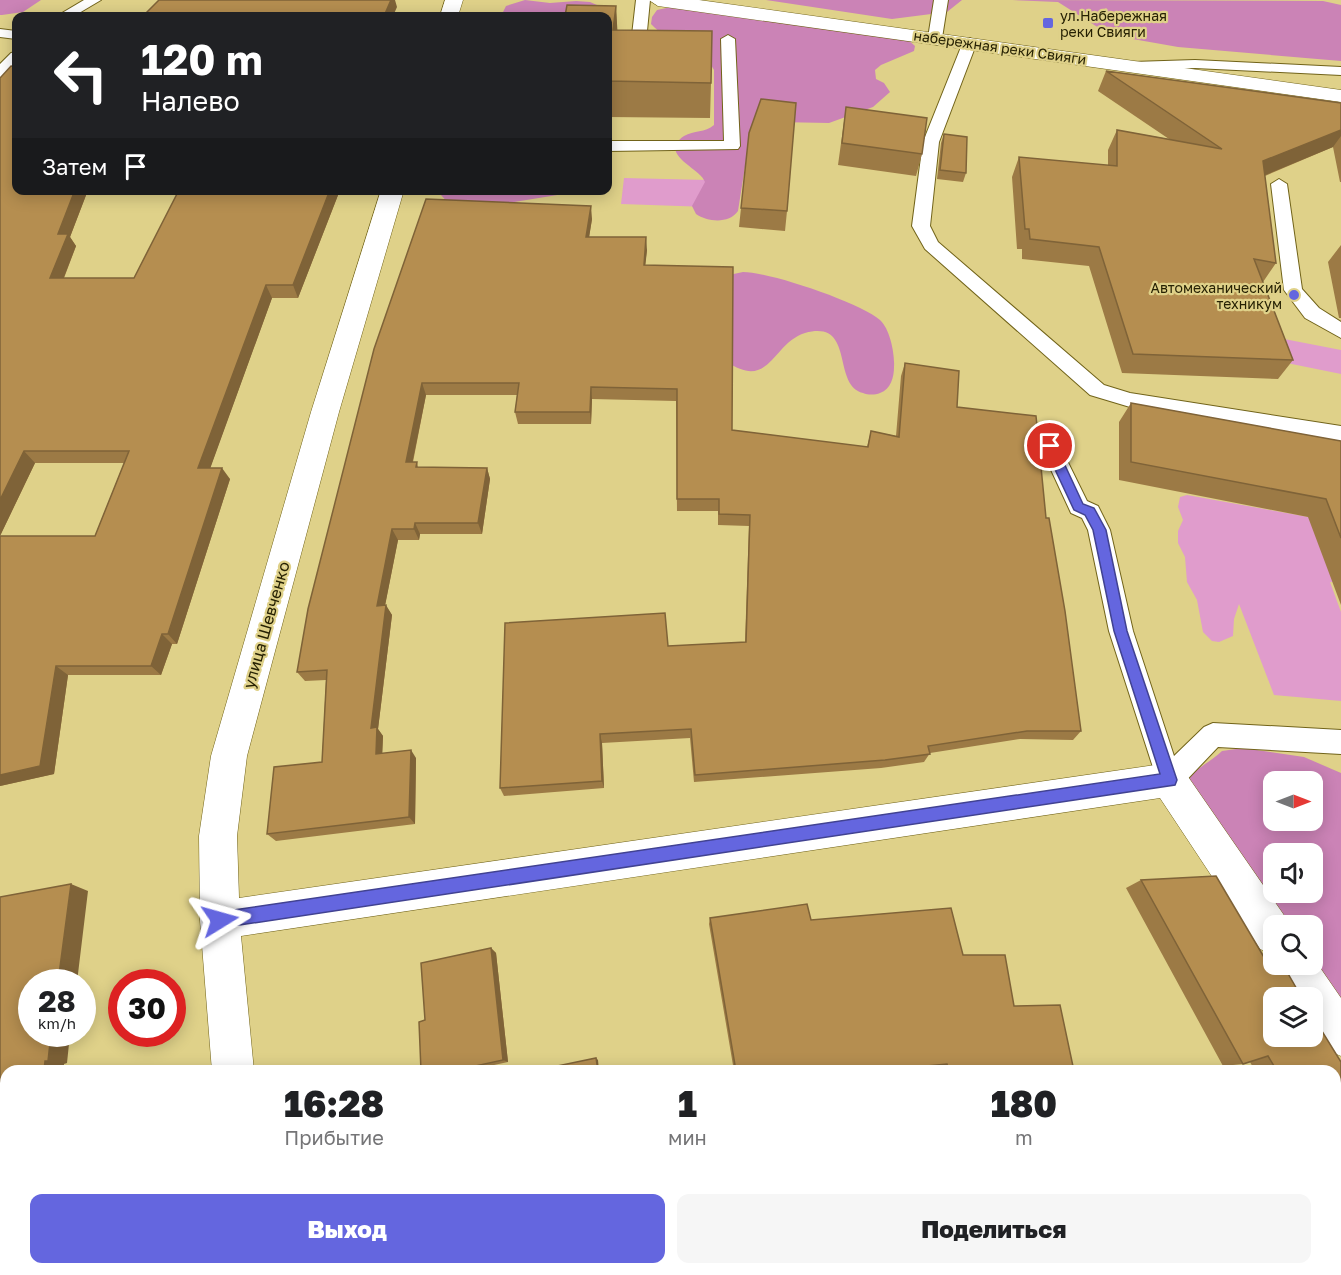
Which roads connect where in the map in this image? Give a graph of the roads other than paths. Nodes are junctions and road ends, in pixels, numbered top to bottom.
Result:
1 (94, 0) edge
2 (643, 0) edge
3 (658, 0) edge
4 (941, 0) edge
5 (726, 8) junction
6 (72, 12) edge
7 (683, 37) edge
8 (935, 38) junction
9 (970, 42) junction
10 (12, 60) edge
11 (1133, 66) junction
12 (1341, 71) edge
13 (0, 73) edge
14 (1341, 96) edge
15 (612, 146) edge
16 (1279, 184) edge
17 (391, 195) edge
18 (1341, 331) edge
19 (1341, 434) edge
20 (1050, 446) dead end
21 (1341, 742) edge
22 (1169, 780) junction
23 (1263, 919) edge
24 (220, 920) junction
25 (1300, 975) edge
26 (1341, 1035) edge
27 (232, 1065) edge

1 - 6 lane
2 - 7 lane
3 - 5 street, набережная реки Свияги
4 - 8 lane
5 - 8 street, набережная реки Свияги
5 - 15 lane
8 - 9 street, набережная реки Свияги
9 - 11 street, набережная реки Свияги
9 - 19 lane
10 - 13 lane
11 - 12 lane
11 - 14 street, набережная реки Свияги
16 - 18 lane
17 - 24 street, улица Шевченко
20 - 22 lane
21 - 22 lane
22 - 23 street
22 - 24 street
24 - 27 street, улица Шевченко
25 - 26 street

